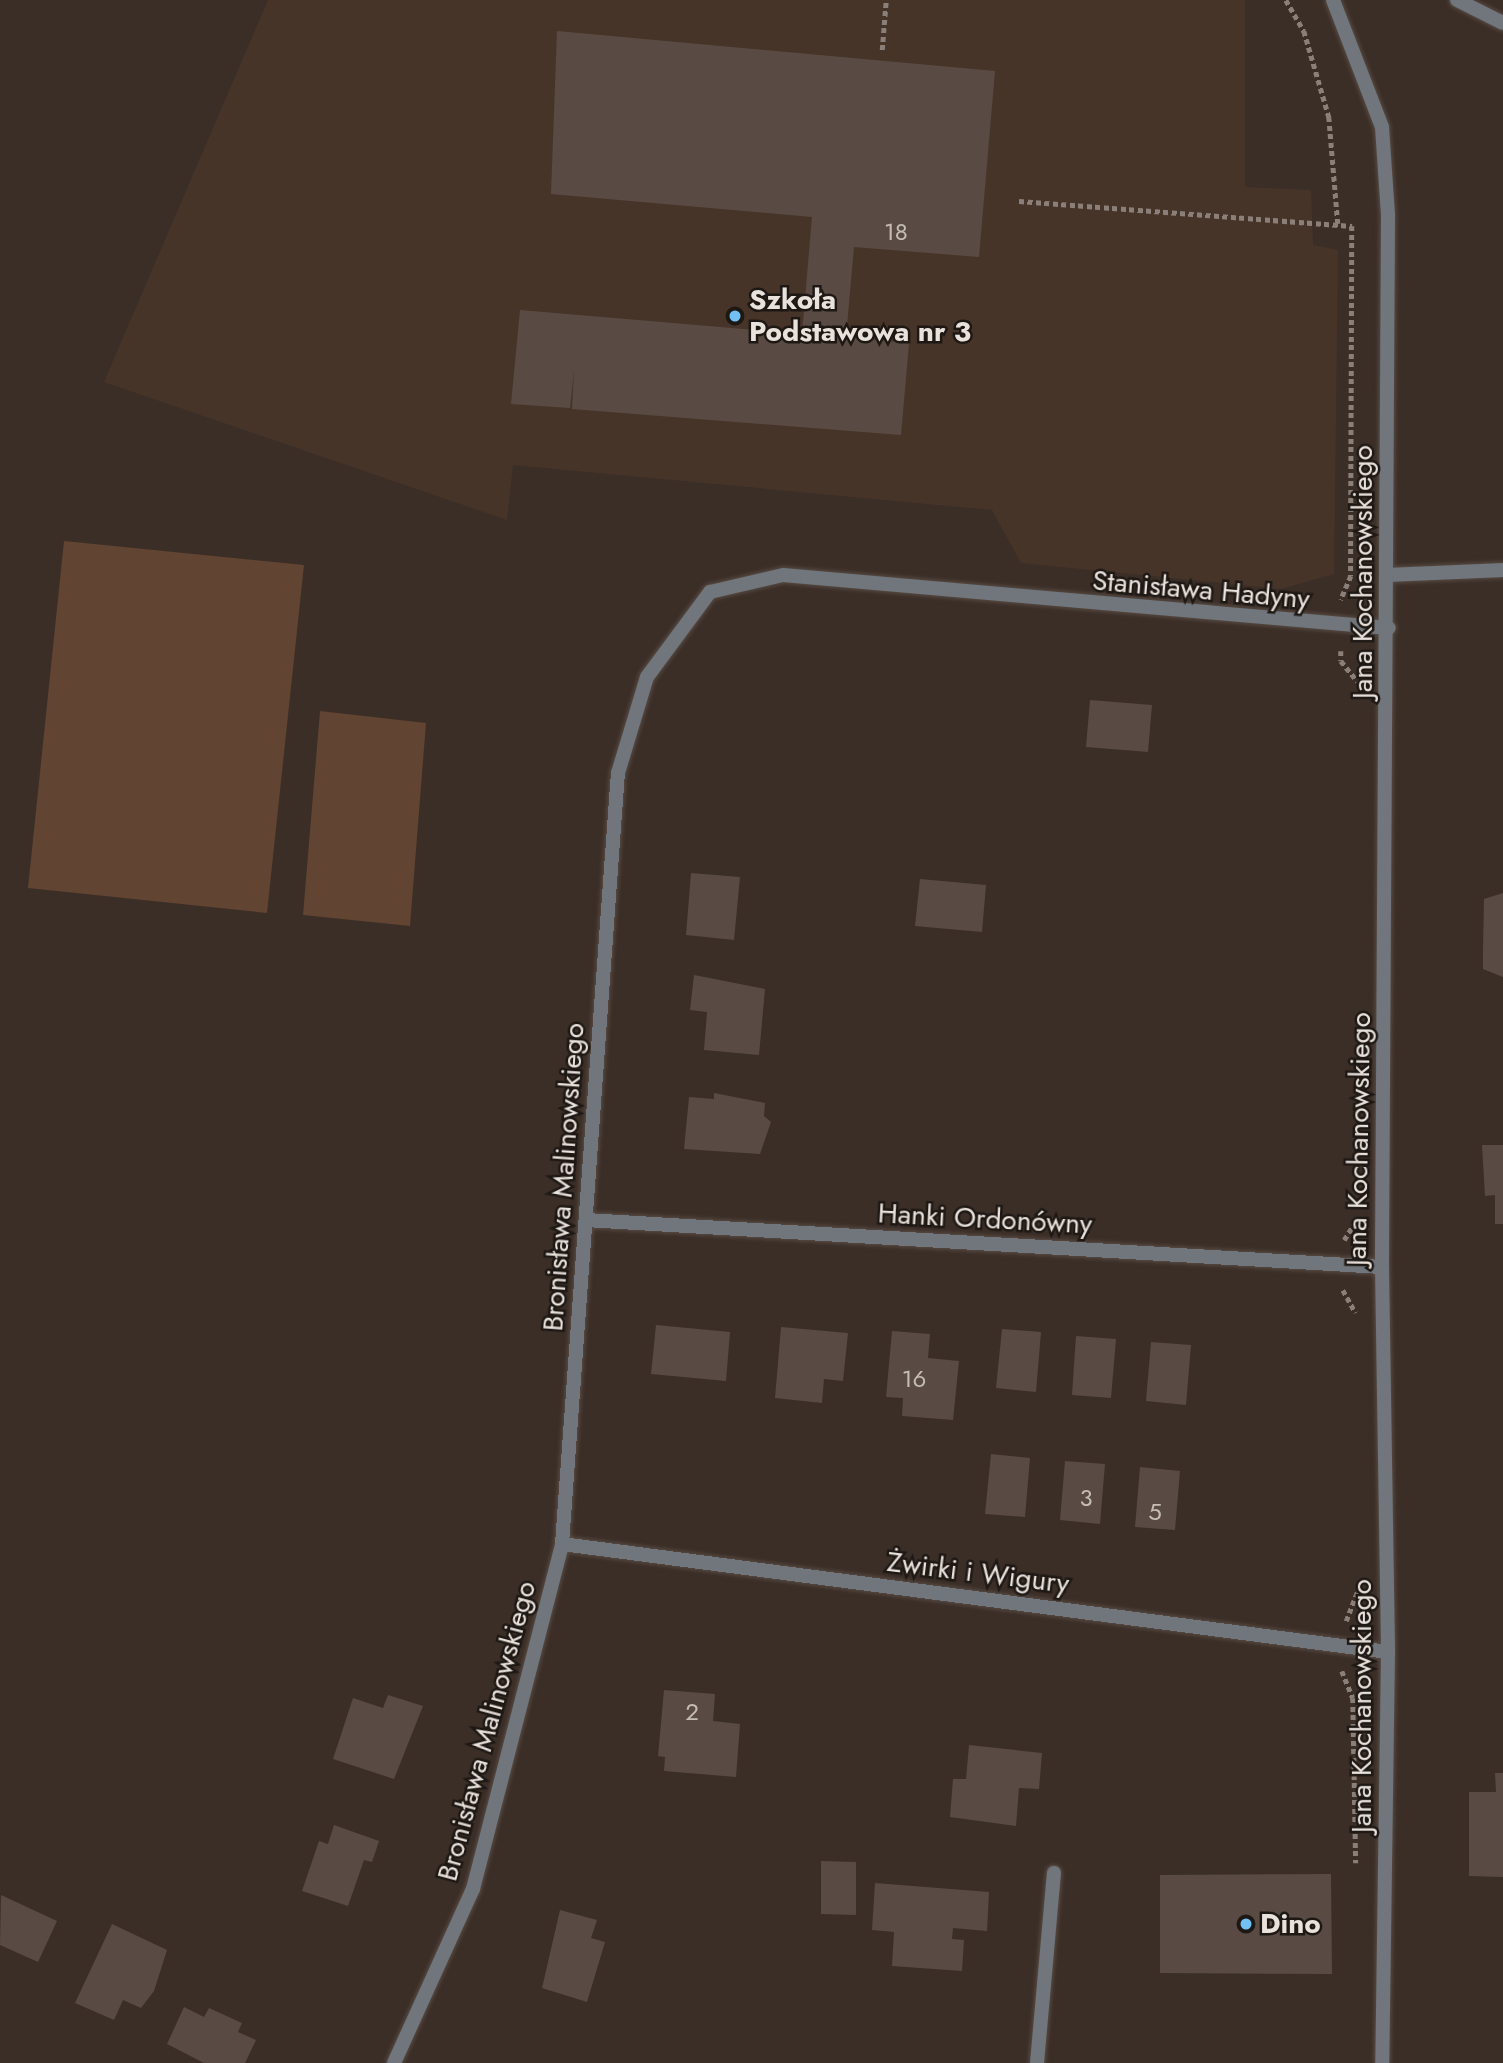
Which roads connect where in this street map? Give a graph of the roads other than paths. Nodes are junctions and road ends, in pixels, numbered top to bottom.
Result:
1 (1333, 0) edge
2 (1457, 0) edge
3 (1503, 23) edge
4 (1503, 570) edge
5 (1388, 575) junction
6 (1009, 598) joint
7 (1388, 628) junction
8 (586, 1220) junction
9 (1382, 1267) junction
10 (562, 1544) junction
11 (1388, 1652) junction
12 (1054, 1873) dead end
13 (394, 2063) edge
14 (1037, 2063) edge
15 (1382, 2063) edge

1 - 5 street, Jana Kochanowskiego
2 - 3 street
4 - 5 street
5 - 7 street, Jana Kochanowskiego
6 - 7 street, Stanisława Hadyny
6 - 8 street, Bronisława Malinowskiego
7 - 9 street, Jana Kochanowskiego
8 - 9 street, Hanki Ordonówny
8 - 10 street, Bronisława Malinowskiego
9 - 11 street, Jana Kochanowskiego
10 - 11 street, Żwirki i Wigury
10 - 13 street, Bronisława Malinowskiego
11 - 15 street, Jana Kochanowskiego
12 - 14 street

